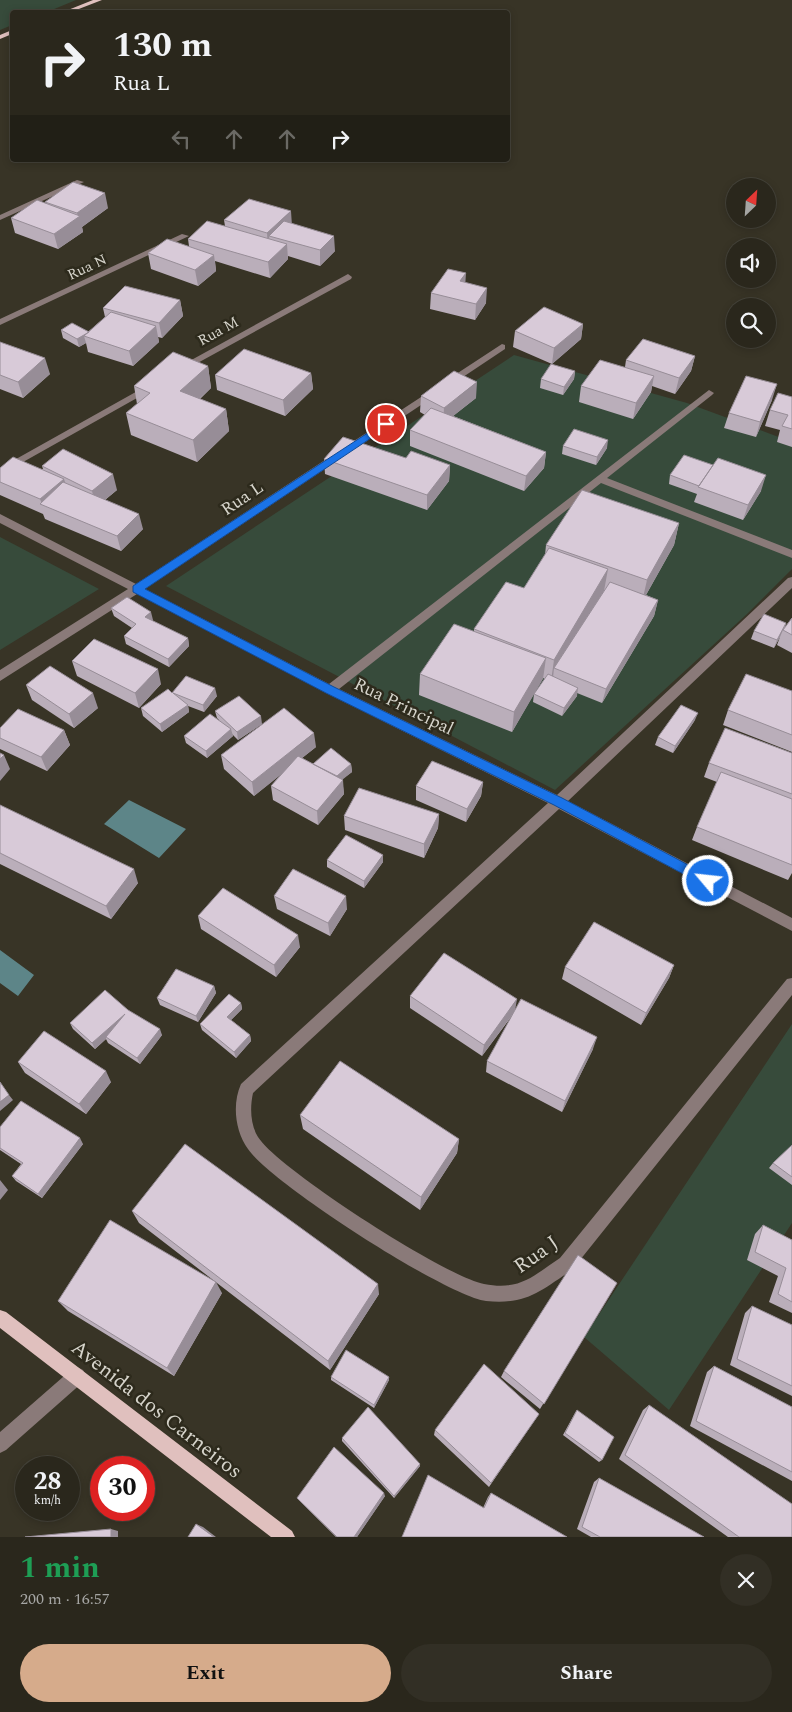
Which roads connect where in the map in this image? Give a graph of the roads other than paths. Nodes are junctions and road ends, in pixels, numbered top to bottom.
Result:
1 (98, 0) edge
2 (71, 10) edge
3 (80, 182) edge
4 (0, 218) edge
5 (185, 236) dead end
6 (348, 277) dead end
7 (0, 322) edge
8 (502, 347) dead end
9 (172, 374) edge
10 (156, 383) edge
11 (709, 393) dead end
12 (0, 472) edge
13 (600, 479) junction
14 (0, 518) edge
15 (792, 554) edge
16 (792, 581) edge
17 (137, 589) junction
18 (0, 676) edge
19 (330, 690) junction
20 (558, 802) junction
21 (792, 926) edge
22 (792, 984) edge
23 (0, 1318) edge
24 (77, 1376) junction
25 (0, 1444) edge
26 (286, 1537) edge

1 - 2 main road
3 - 4 street
5 - 7 street, Rua N
6 - 9 street, Rua M
8 - 17 street, Rua L
10 - 12 street
11 - 13 street
13 - 15 street
13 - 19 street
14 - 17 street, Rua Principal
16 - 20 street, Rua J
17 - 18 street, Rua L
17 - 19 street, Rua Principal
19 - 20 street, Rua Principal
20 - 21 street, Rua Principal
20 - 22 street, Rua J
23 - 24 main road, Avenida dos Carneiros
24 - 25 street
24 - 26 main road, Avenida dos Carneiros

